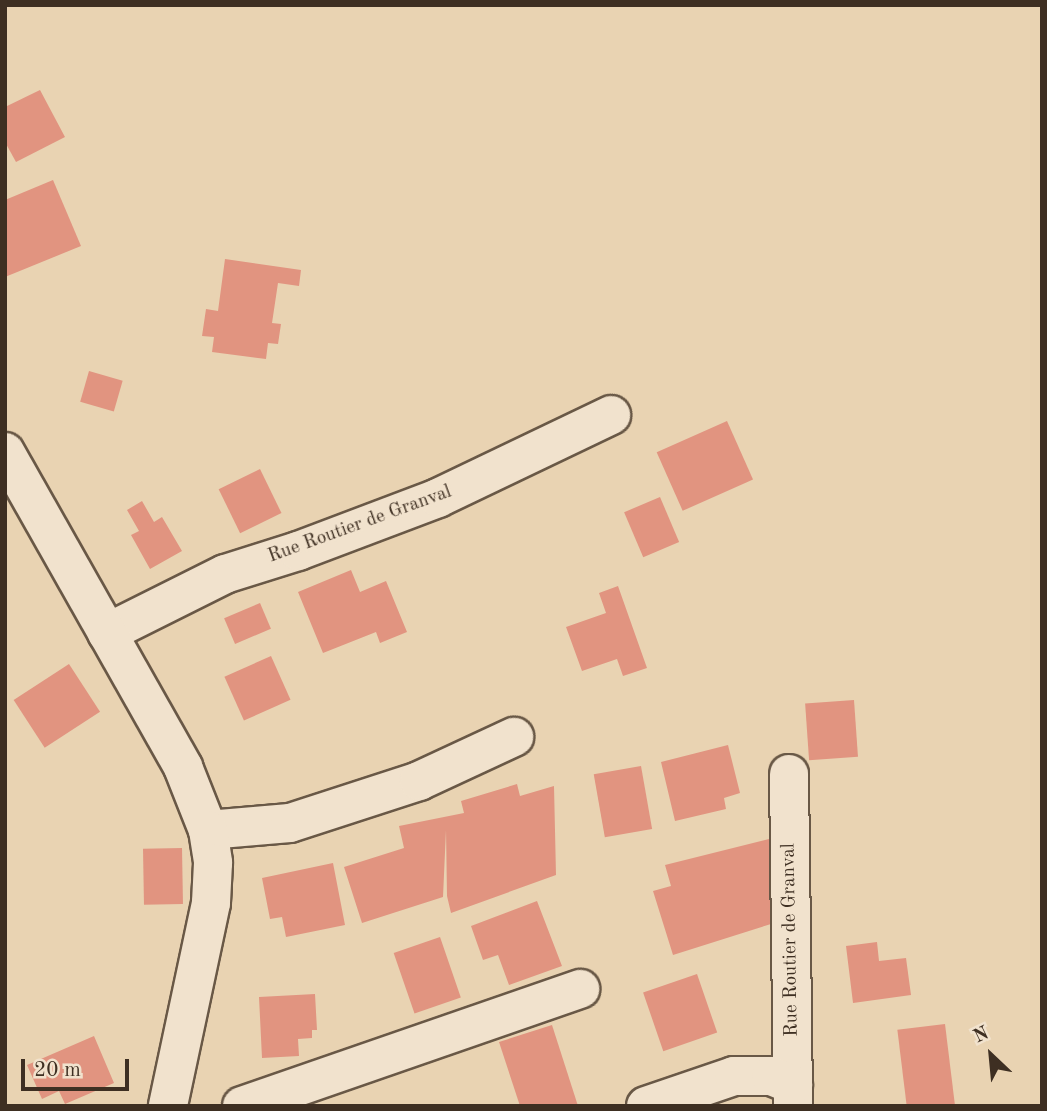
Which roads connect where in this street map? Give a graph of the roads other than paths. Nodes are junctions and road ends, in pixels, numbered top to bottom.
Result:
1 (611, 415) dead end
2 (5, 452) edge
3 (107, 634) junction
4 (514, 737) dead end
5 (789, 774) dead end
6 (208, 830) junction
7 (580, 989) dead end
8 (793, 1095) edge
9 (168, 1106) edge
10 (242, 1106) edge
11 (646, 1106) edge

1 - 3 street, Rue Routier de Granval
2 - 3 street
3 - 6 street
4 - 6 street
5 - 8 street, Rue Routier de Granval
6 - 9 street
7 - 10 street
8 - 11 street

